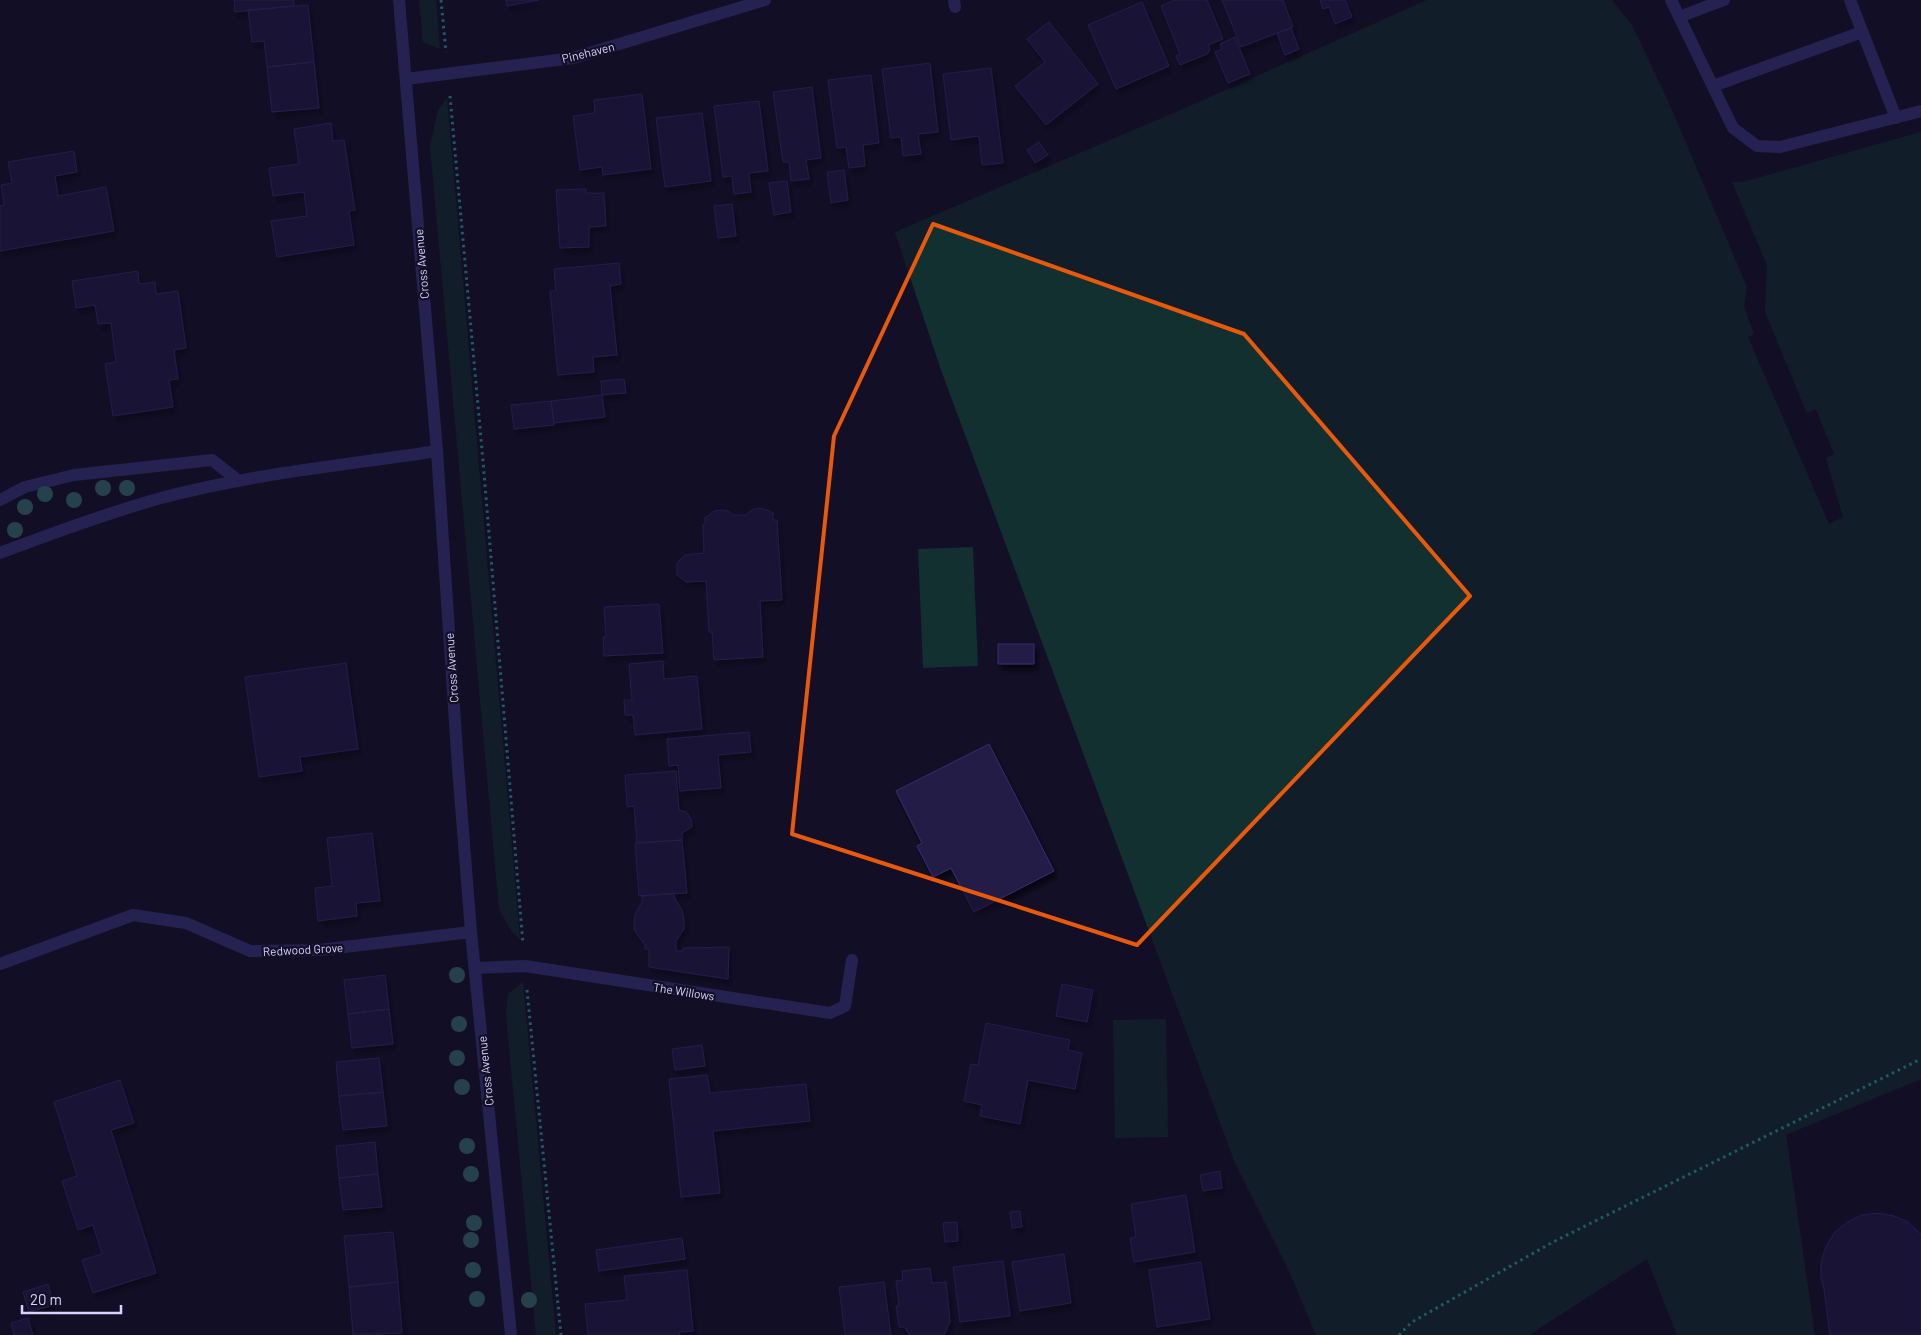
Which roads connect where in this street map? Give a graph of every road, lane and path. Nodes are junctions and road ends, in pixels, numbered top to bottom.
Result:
1 (399, 0) edge
2 (442, 0) edge
3 (765, 0) edge
4 (1671, 0) edge
5 (1724, 0) edge
6 (1850, 0) edge
7 (1679, 16) junction
8 (1862, 32) junction
9 (448, 74) junction
10 (406, 79) junction
11 (1712, 86) junction
12 (1921, 111) edge
13 (1896, 118) junction
14 (437, 451) junction
15 (239, 481) junction
16 (0, 500) edge
17 (0, 553) edge
18 (471, 932) junction
19 (852, 960) dead end
20 (0, 964) edge
21 (525, 966) junction
22 (475, 968) junction
23 (1921, 1059) edge
24 (511, 1335) edge
25 (562, 1335) edge
26 (1399, 1335) edge

1 - 10 street, Cross Avenue
2 - 9 path
3 - 9 street, Pinehaven
4 - 7 street
5 - 7 street
6 - 8 street
7 - 11 street
8 - 11 street
8 - 13 street
9 - 10 street, Pinehaven
9 - 21 path
10 - 14 street, Cross Avenue
11 - 13 street
12 - 13 street
14 - 15 street
14 - 18 street, Cross Avenue
15 - 16 street
15 - 17 street
18 - 20 street, Redwood Grove
18 - 22 street, Cross Avenue
19 - 21 street, The Willows
21 - 22 street, The Willows
21 - 25 path
22 - 24 street, Cross Avenue
23 - 26 path

